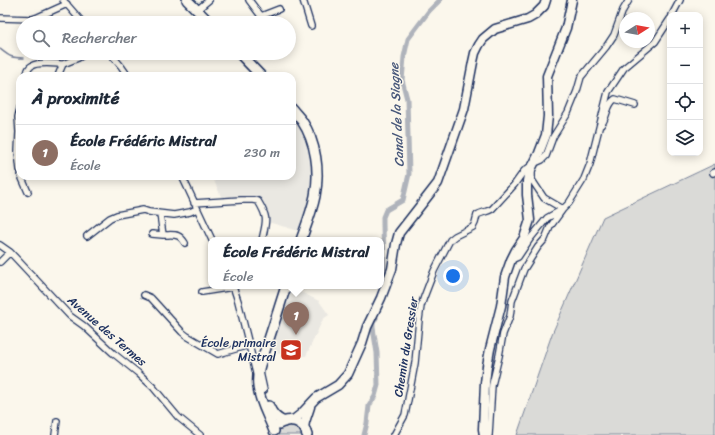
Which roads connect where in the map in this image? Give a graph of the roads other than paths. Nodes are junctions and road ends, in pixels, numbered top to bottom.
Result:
1 (187, 0) edge
2 (209, 0) edge
3 (249, 0) edge
4 (303, 0) edge
5 (546, 0) edge
6 (572, 0) edge
7 (629, 0) edge
8 (680, 0) edge
9 (65, 2) edge
10 (279, 9) dead end
11 (197, 10) junction
12 (674, 12) edge
13 (40, 16) edge
14 (77, 16) edge
15 (203, 16) edge
16 (0, 18) edge
17 (16, 19) edge
18 (667, 24) edge
19 (311, 26) dead end
20 (73, 60) edge
21 (116, 60) edge
22 (246, 60) edge
23 (64, 64) junction
24 (28, 72) edge
25 (60, 72) edge
26 (125, 72) edge
27 (257, 72) edge
28 (635, 105) dead end
29 (296, 114) edge
30 (599, 126) junction
31 (533, 166) junction
32 (23, 180) edge
33 (184, 180) edge
34 (28, 192) dead end
35 (196, 206) junction
36 (563, 209) junction
37 (160, 214) junction
38 (152, 234) dead end
39 (163, 235) junction
40 (87, 236) dead end
41 (211, 237) edge
42 (263, 237) edge
43 (302, 237) edge
44 (185, 243) dead end
45 (0, 244) edge
46 (10, 252) junction
47 (511, 260) junction
48 (0, 262) edge
49 (221, 289) edge
50 (234, 289) edge
51 (285, 289) edge
52 (202, 292) dead end
53 (144, 295) dead end
54 (249, 345) junction
55 (266, 347) junction
56 (256, 367) junction
57 (261, 388) junction
58 (312, 402) junction
59 (57, 421) dead end
60 (288, 421) junction
61 (306, 431) edge
62 (273, 433) edge
63 (54, 435) edge
64 (200, 435) edge
65 (394, 435) edge
66 (484, 435) edge
67 (489, 435) edge

1 - 11 main road
2 - 11 street
3 - 10 street
4 - 19 street
5 - 58 main road
6 - 31 main road
7 - 31 street, Chemin du Gressier
8 - 12 street
9 - 13 street
9 - 14 street
11 - 15 main road
16 - 17 street
18 - 30 street
20 - 23 street
21 - 26 street
22 - 27 main road
23 - 24 street
23 - 25 street
28 - 30 street
29 - 43 main road
30 - 36 street
31 - 36 street
31 - 47 main road
31 - 65 street, Chemin du Gressier
32 - 34 street
33 - 35 street
35 - 37 street
35 - 41 street
35 - 42 street
36 - 47 street
36 - 67 street
37 - 39 street
37 - 40 street
38 - 39 street
39 - 44 street
45 - 46 street, Avenue des Termes
46 - 48 street
46 - 64 street, Avenue des Termes
47 - 66 main road
49 - 52 street
50 - 54 street
51 - 55 main road
53 - 54 street
54 - 56 street
55 - 56 main road
55 - 57 main road
56 - 57 main road
57 - 60 main road
57 - 62 main road
58 - 60 main road
58 - 61 main road
59 - 63 street
60 - 61 main road
60 - 62 main road

